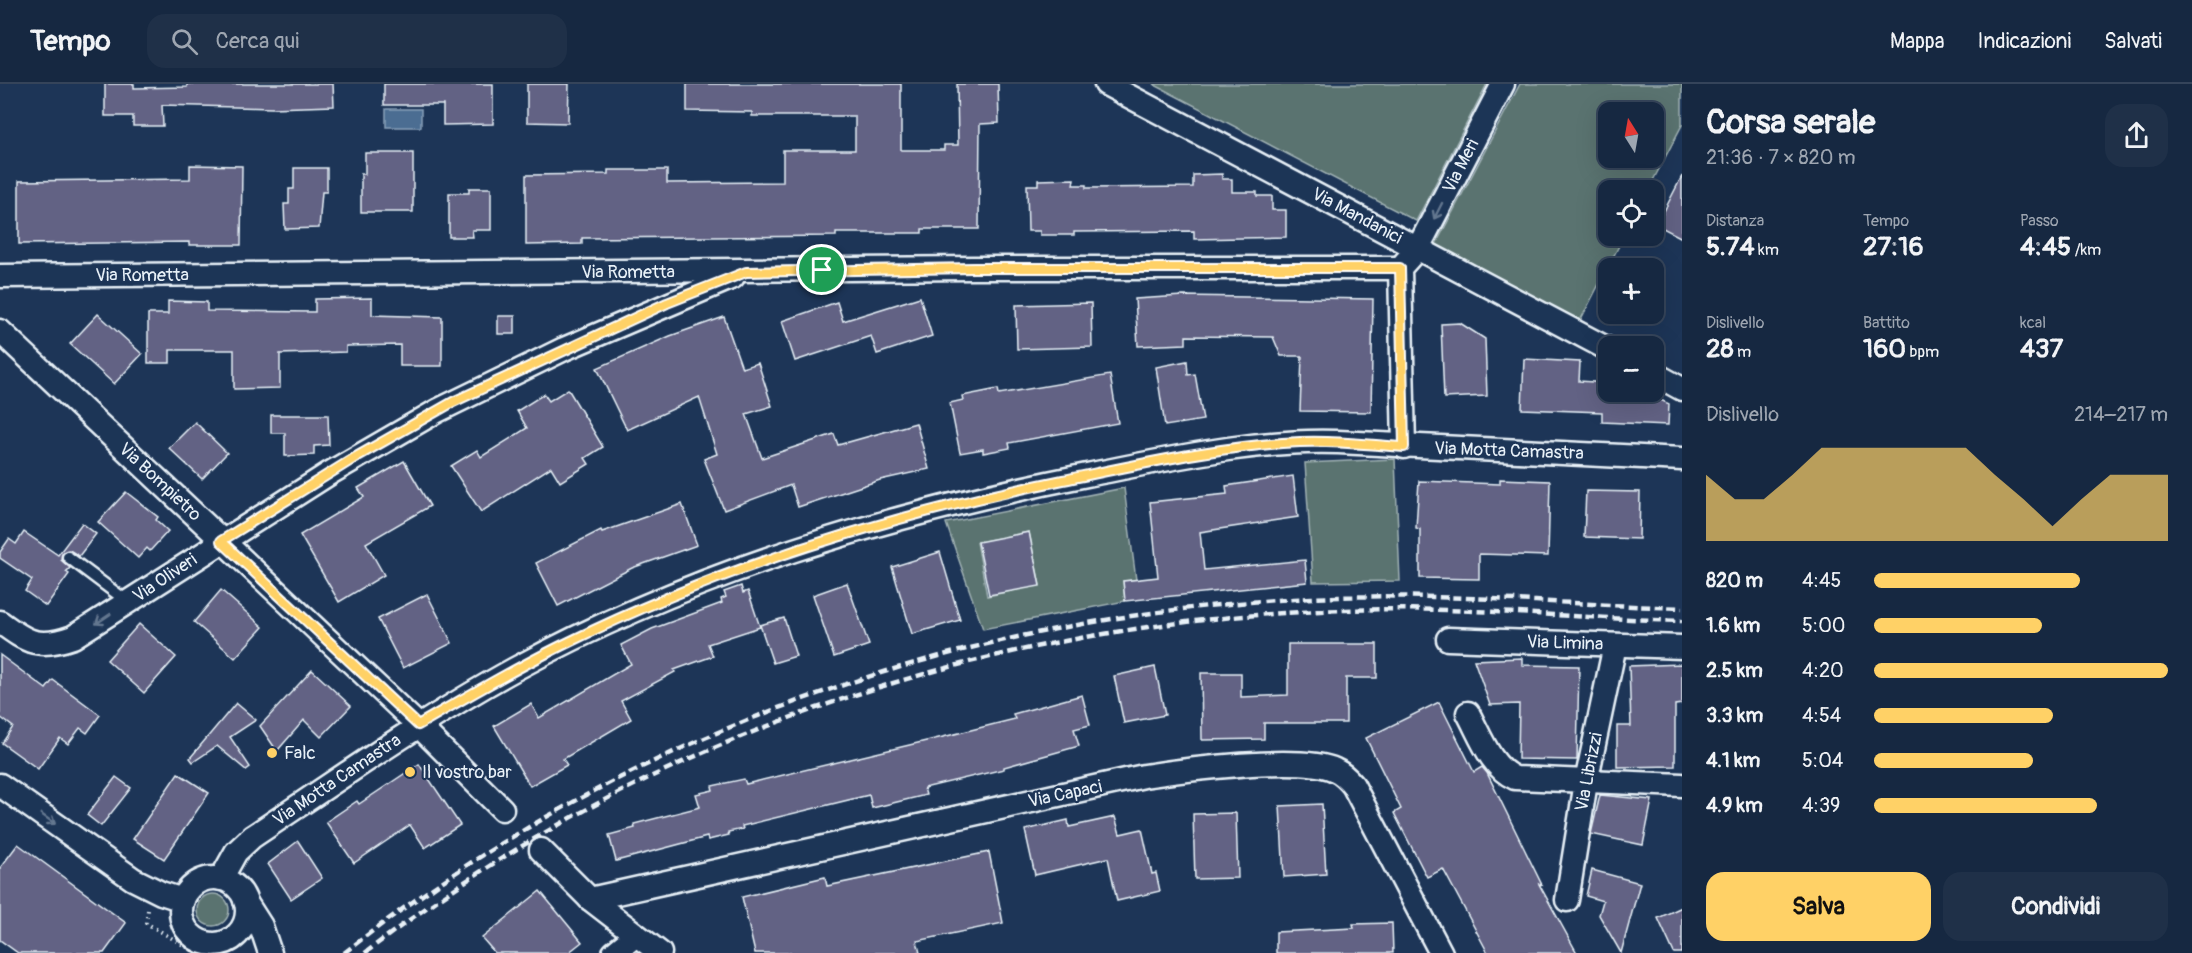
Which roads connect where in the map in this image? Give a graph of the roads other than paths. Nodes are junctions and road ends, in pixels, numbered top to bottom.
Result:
1 (1106, 84) edge
2 (1503, 84) edge
3 (1418, 248) junction
4 (1400, 268) junction
5 (746, 272) junction
6 (0, 276) edge
7 (0, 331) edge
8 (1598, 344) edge
9 (1664, 379) edge
10 (1682, 389) edge
11 (1404, 447) junction
12 (1682, 459) edge
13 (221, 541) junction
14 (68, 557) dead end
15 (129, 602) junction
16 (0, 622) edge
17 (1448, 639) dead end
18 (1615, 645) junction
19 (1682, 647) edge
20 (1468, 713) dead end
21 (418, 725) junction
22 (1586, 782) junction
23 (0, 785) edge
24 (1682, 785) edge
25 (502, 809) dead end
26 (541, 850) dead end
27 (221, 879) junction
28 (590, 898) junction
29 (183, 900) junction
30 (1567, 900) dead end
31 (245, 901) junction
32 (636, 935) junction
33 (230, 941) junction
34 (268, 953) edge
35 (614, 953) edge
36 (660, 953) edge
37 (1441, 953) edge

1 - 3 street, Via Mandanici
2 -> 3 street, Via Meri
3 - 4 street, Via Meri
3 - 8 street, Via Mandanici
4 - 5 street, Via Rometta
4 - 11 street
5 - 6 street, Via Rometta
5 - 13 street, Via Oliveri
7 - 13 street, Via Bompietro
9 - 10 street
11 - 12 street, Via Motta Camastra
11 - 21 street, Via Motta Camastra
13 - 15 street, Via Oliveri
13 - 21 street, Via Bompietro
14 - 15 lane
15 -> 16 street, Via Oliveri
17 - 18 street, Via Limina
18 - 19 street, Via Limina
18 - 22 street, Via Librizzi
20 - 22 street
21 - 25 street, Via Bompietro
21 - 27 street, Via Motta Camastra
22 - 24 street
22 - 30 street, Via Librizzi
23 -> 29 street
26 - 28 street
27 - 29 street
27 - 31 street
28 - 32 street
28 - 37 street, Via Capaci
29 - 33 street
31 - 33 street
31 - 34 street
32 - 35 street
32 - 36 street
33 - 34 street

